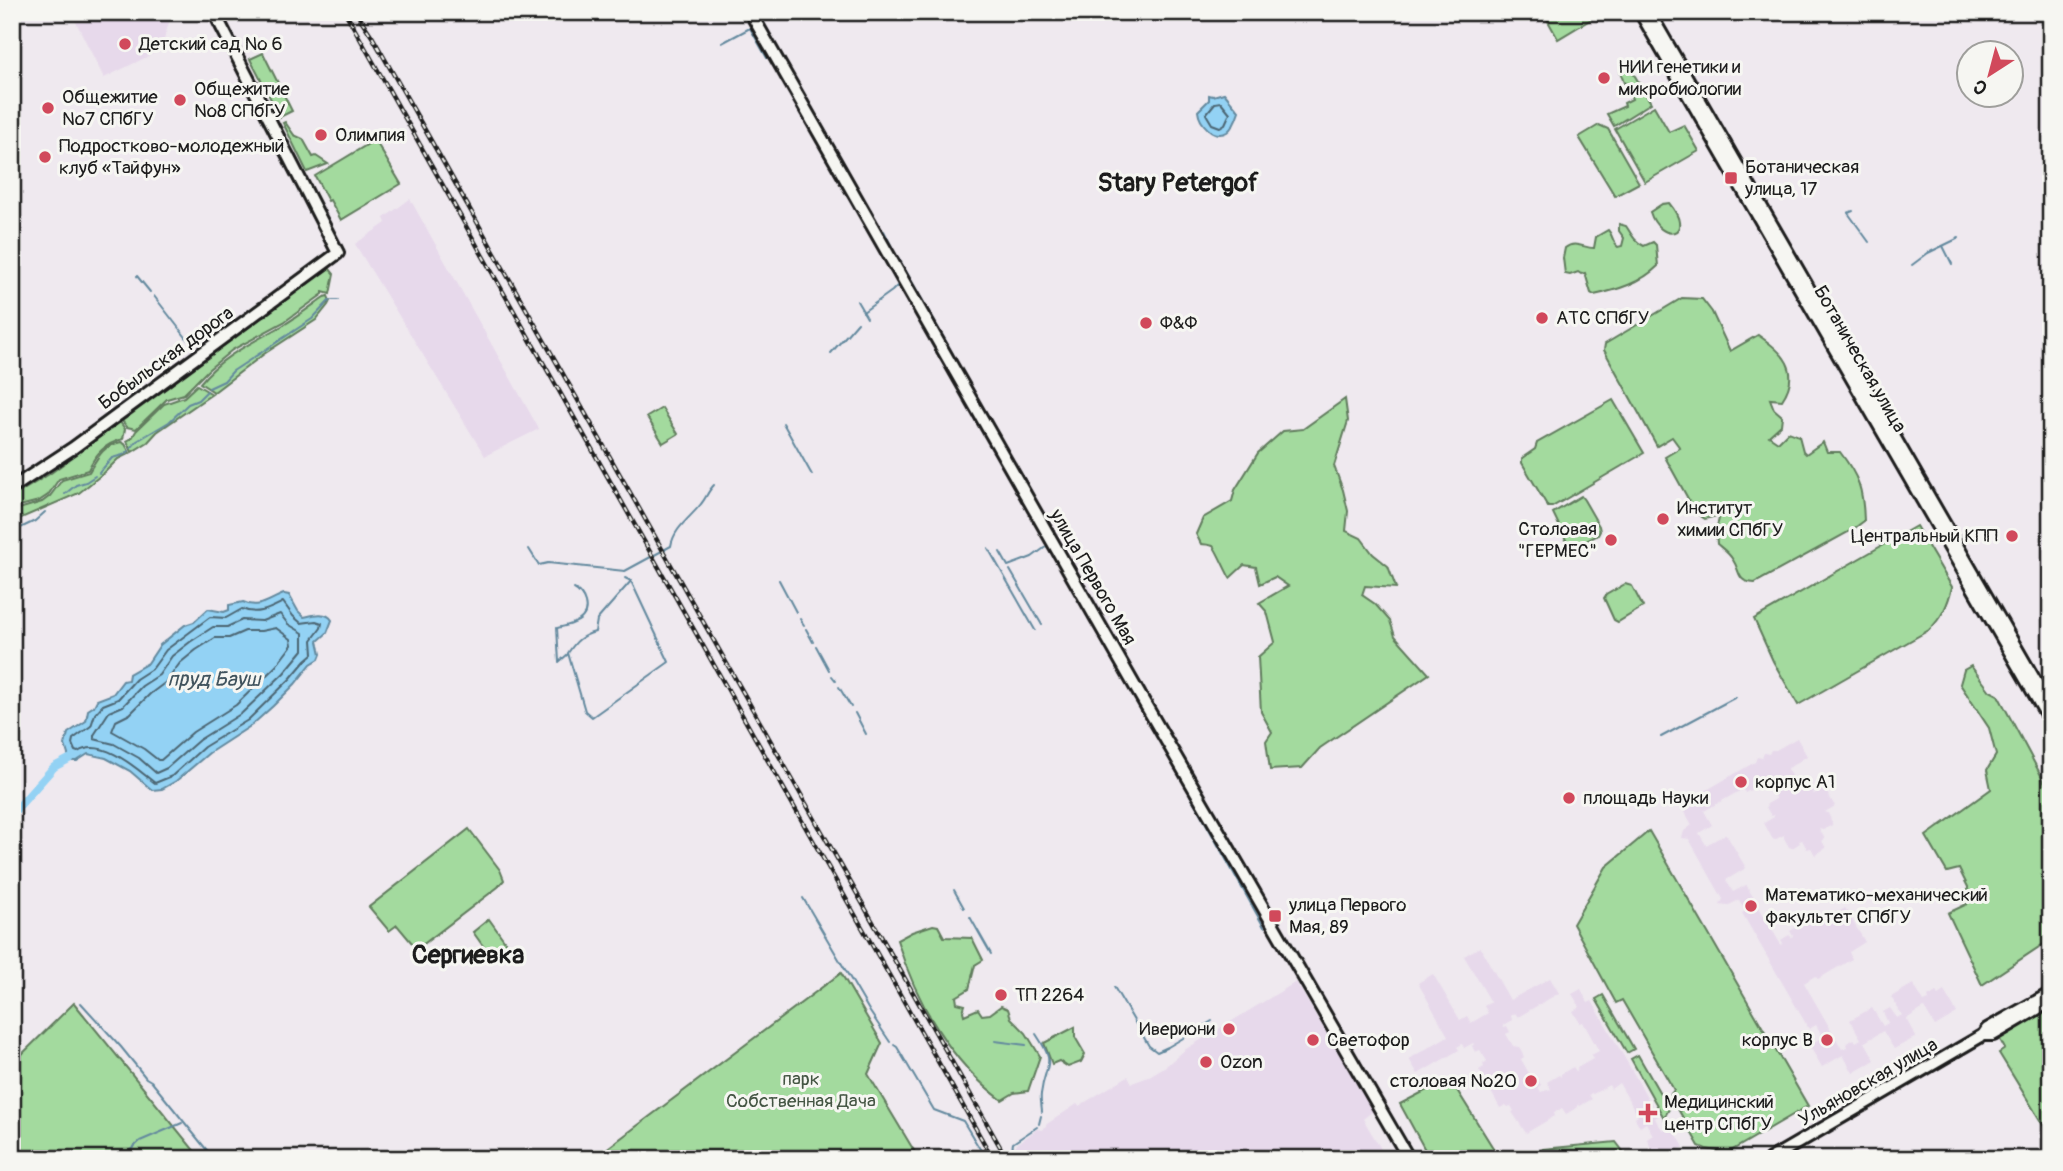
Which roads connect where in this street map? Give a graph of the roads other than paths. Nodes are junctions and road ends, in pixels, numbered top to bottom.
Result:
1 (214, 12) edge
2 (750, 12) edge
3 (1640, 12) edge
4 (1649, 12) edge
5 (12, 488) edge
6 (2051, 708) edge
7 (2051, 723) edge
8 (2051, 993) edge
9 (2051, 1001) edge
10 (1983, 1035) junction
11 (1409, 1159) edge
12 (1770, 1159) edge

1 - 5 street, Бобыльская дорога
2 - 11 street, улица Первого Мая
3 - 7 street, Ботаническая улица
4 - 6 street, Ботаническая улица
8 - 10 street, Ульяновская улица
9 - 10 street, Ульяновская улица
10 - 12 street, Ульяновская улица

